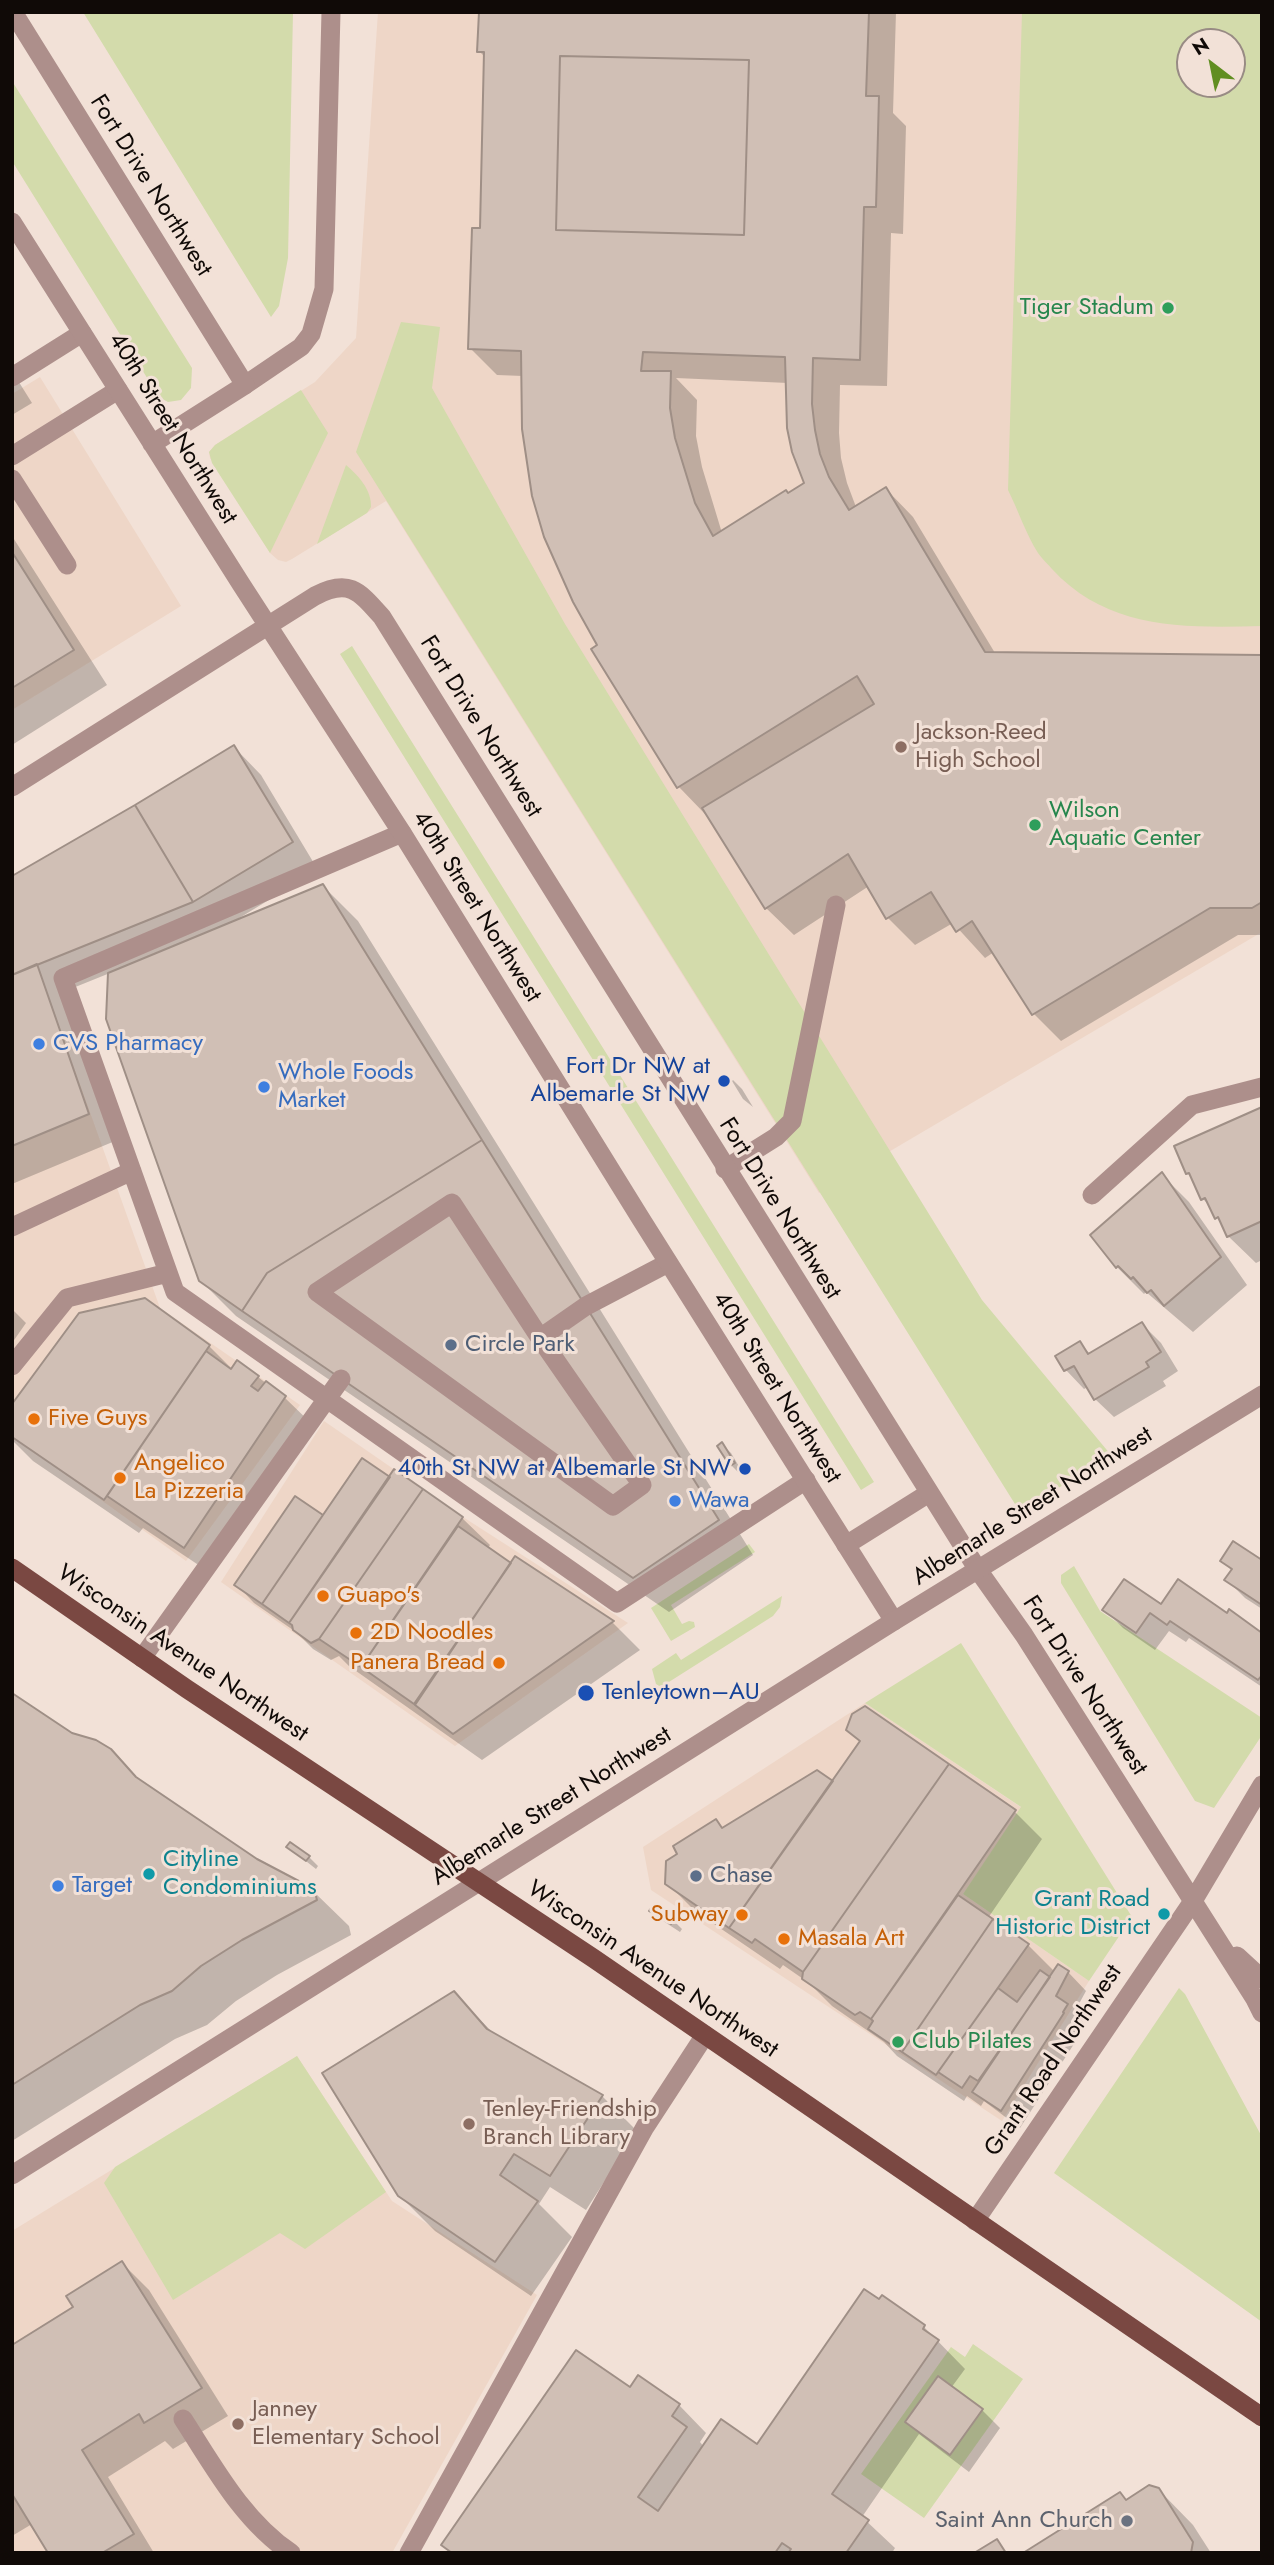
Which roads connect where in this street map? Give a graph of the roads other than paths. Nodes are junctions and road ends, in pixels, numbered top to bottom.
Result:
1 (13, 12) edge
2 (331, 12) edge
3 (12, 222) edge
4 (82, 333) junction
5 (12, 377) edge
6 (245, 385) junction
7 (118, 390) junction
8 (152, 444) junction
9 (12, 456) edge
10 (12, 479) edge
11 (66, 565) dead end
12 (268, 627) junction
13 (12, 787) edge
14 (402, 833) junction
15 (836, 905) dead end
16 (1262, 1087) edge
17 (725, 1169) junction
18 (132, 1171) junction
19 (1092, 1195) dead end
20 (12, 1227) edge
21 (668, 1263) junction
22 (168, 1273) junction
23 (540, 1338) junction
24 (12, 1366) edge
25 (341, 1379) dead end
26 (1262, 1395) edge
27 (326, 1399) junction
28 (806, 1480) junction
29 (929, 1493) junction
30 (846, 1545) junction
31 (12, 1568) edge
32 (978, 1570) junction
33 (894, 1621) junction
34 (142, 1658) junction
35 (1262, 1785) edge
36 (479, 1882) junction
37 (1193, 1901) junction
38 (1216, 1937) junction
39 (1262, 1979) edge
40 (1262, 2013) edge
41 (705, 2035) junction
42 (12, 2175) edge
43 (975, 2221) junction
44 (1262, 2417) edge
45 (183, 2419) dead end
46 (291, 2553) edge
47 (409, 2553) edge

1 - 6 street, Fort Drive Northwest
2 - 6 street
3 - 4 street, 40th Street Northwest
4 - 5 street
4 - 7 street, 40th Street Northwest
6 - 8 street
7 - 8 street, 40th Street Northwest
7 - 9 street
8 - 12 street, 40th Street Northwest
10 - 11 street
12 - 13 street, Fort Drive Northwest
12 - 14 street, 40th Street Northwest
12 - 17 street, Fort Drive Northwest
14 - 18 street
14 - 21 street, 40th Street Northwest
15 - 17 street
16 - 19 street
17 - 29 street, Fort Drive Northwest
18 - 20 street
18 - 22 street
21 - 23 street
21 - 28 street, 40th Street Northwest
22 - 24 street
22 - 27 street
23 - 23 street
25 - 27 street
26 - 32 street, Albemarle Street Northwest
27 - 28 street
27 - 34 street
28 - 30 street, 40th Street Northwest
29 - 30 street
29 - 32 street, Fort Drive Northwest
30 - 33 street, 40th Street Northwest
31 - 34 main road, Wisconsin Avenue Northwest
32 - 33 street, Albemarle Street Northwest
32 - 37 street, Fort Drive Northwest
33 - 36 street, Albemarle Street Northwest
34 - 36 main road, Wisconsin Avenue Northwest
35 - 37 street, Grant Road Northwest
36 - 41 main road, Wisconsin Avenue Northwest
36 - 42 street, Albemarle Street Northwest
37 - 38 street, Fort Drive Northwest
37 - 43 street, Grant Road Northwest
38 - 39 street, Fort Drive Northwest
38 - 40 street, Fort Drive Northwest
41 - 43 main road, Wisconsin Avenue Northwest
41 - 47 street
43 - 44 main road, Wisconsin Avenue Northwest
45 - 46 street

